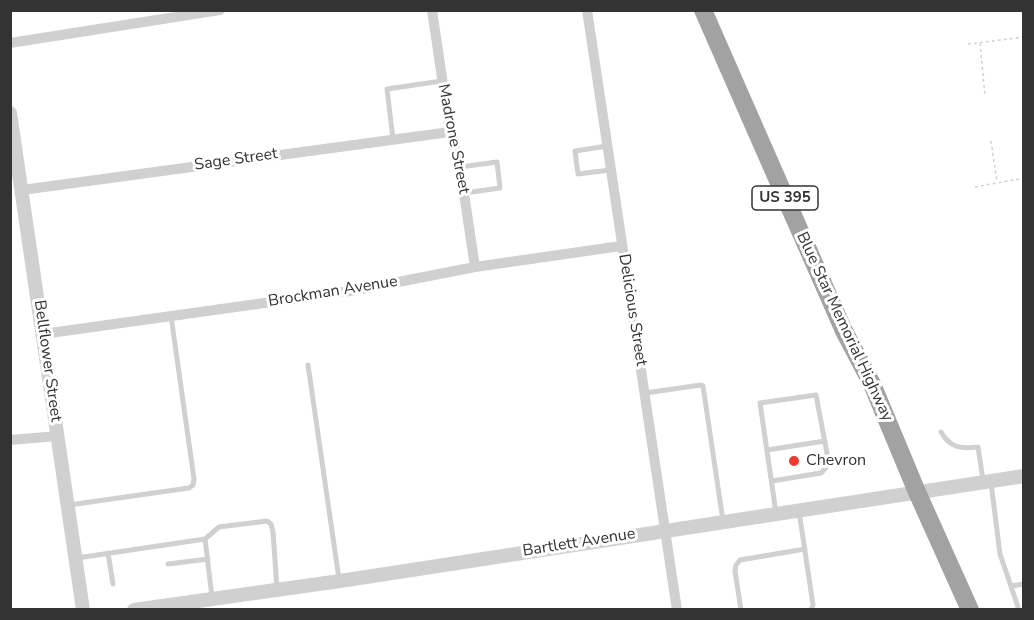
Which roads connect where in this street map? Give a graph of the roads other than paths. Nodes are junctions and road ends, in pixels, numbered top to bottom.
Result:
1 (220, 10) edge
2 (432, 10) edge
3 (587, 10) edge
4 (704, 10) edge
5 (168, 14) edge
6 (147, 16) edge
7 (10, 43) edge
8 (442, 81) junction
9 (10, 113) edge
10 (450, 132) junction
11 (393, 139) junction
12 (607, 147) junction
13 (460, 167) junction
14 (610, 170) junction
15 (22, 190) junction
16 (464, 193) junction
17 (621, 246) junction
18 (474, 267) junction
19 (171, 316) junction
20 (43, 334) junction
21 (308, 365) dead end
22 (645, 393) junction
23 (941, 432) dead end
24 (58, 436) junction
25 (10, 440) edge
26 (825, 441) junction
27 (767, 450) junction
28 (1023, 476) edge
29 (771, 481) junction
30 (987, 482) junction
31 (917, 492) junction
32 (68, 505) junction
33 (799, 509) junction
34 (776, 513) junction
35 (723, 521) junction
36 (667, 529) junction
37 (206, 539) junction
38 (805, 549) junction
39 (108, 553) junction
40 (76, 558) junction
41 (208, 559) junction
42 (168, 564) dead end
43 (340, 581) junction
44 (113, 584) dead end
45 (1023, 584) edge
46 (1011, 586) junction
47 (278, 590) junction
48 (213, 599) junction
49 (83, 609) edge
50 (134, 609) edge
51 (677, 609) edge
52 (741, 609) edge
53 (811, 609) edge
54 (970, 609) edge
55 (1020, 609) edge

1 - 5 street
2 - 8 street, Madrone Street
3 - 12 street, Delicious Street
4 - 31 highway, Blue Star Memorial Highway / US 395
5 - 6 street
6 - 7 street
8 - 10 street, Madrone Street
8 - 11 lane
9 - 15 street, Bellflower Street
10 - 11 street, Sage Street
10 - 13 street, Madrone Street
11 - 15 street, Sage Street
12 - 14 street, Delicious Street
12 - 14 lane
13 - 16 street, Madrone Street
13 - 16 lane
14 - 17 street, Delicious Street
15 - 20 street, Bellflower Street
16 - 18 street, Madrone Street
17 - 18 street, Brockman Avenue
17 - 22 street, Delicious Street
18 - 19 street, Brockman Avenue
19 - 20 street, Brockman Avenue
19 - 32 lane
20 - 24 street, Bellflower Street
21 - 43 lane
22 - 35 lane
22 - 36 street, Delicious Street
23 - 30 lane
24 - 25 street
24 - 32 street, Bellflower Street
26 - 27 lane
26 - 27 lane
26 - 29 lane
27 - 29 lane
28 - 30 street, Bartlett Avenue
29 - 34 lane
30 - 31 street, Bartlett Avenue
30 - 46 lane
31 - 33 street, Bartlett Avenue
31 - 54 highway, Blue Star Memorial Highway / US 395
32 - 40 street, Bellflower Street
33 - 34 street, Bartlett Avenue
33 - 38 lane
34 - 35 street, Bartlett Avenue
35 - 36 street, Bartlett Avenue
36 - 43 street, Bartlett Avenue
36 - 51 street, Delicious Street
37 - 39 lane
37 - 41 lane
37 - 47 lane
38 - 52 lane
38 - 53 lane
39 - 40 lane
39 - 44 lane
40 - 49 street, Bellflower Street
41 - 42 lane
41 - 48 lane
43 - 47 street, Bartlett Avenue
45 - 46 lane
46 - 55 lane
47 - 48 street, Bartlett Avenue
48 - 50 street, Bartlett Avenue

